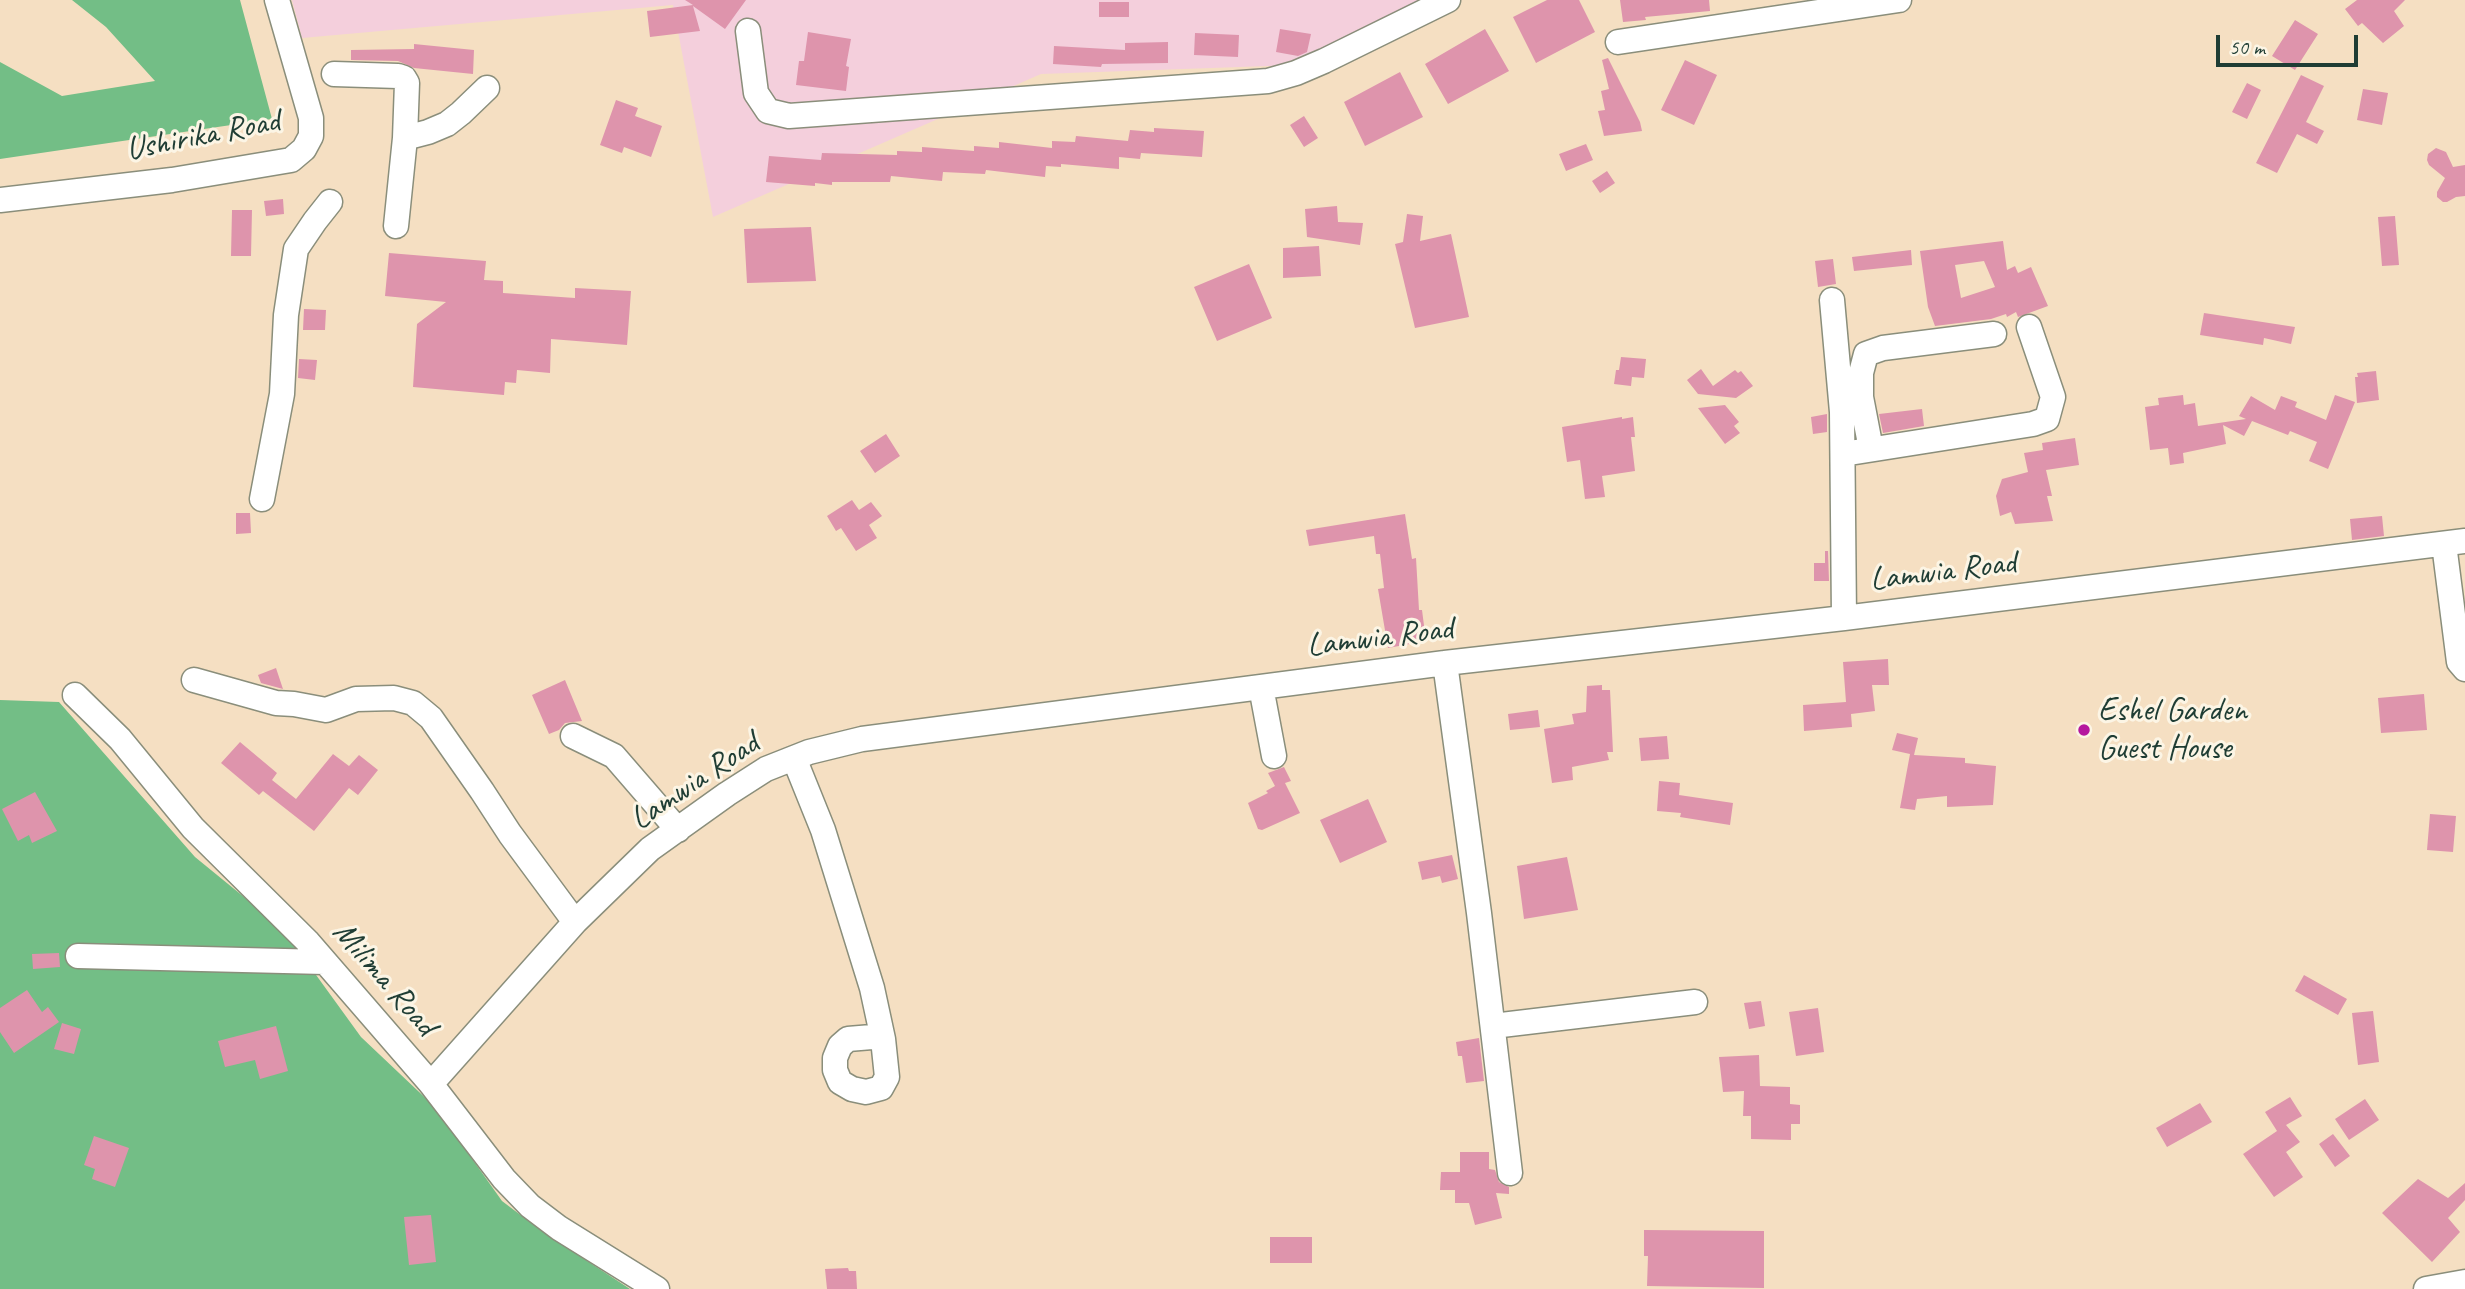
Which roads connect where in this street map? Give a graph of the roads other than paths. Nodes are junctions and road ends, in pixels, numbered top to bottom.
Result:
1 (277, 0) edge
2 (1448, 0) edge
3 (1899, 0) edge
4 (748, 31) dead end
5 (1618, 42) dead end
6 (334, 74) dead end
7 (487, 89) dead end
8 (405, 138) junction
9 (0, 200) edge
10 (330, 202) dead end
11 (396, 226) dead end
12 (1832, 300) dead end
13 (2029, 327) dead end
14 (1994, 334) dead end
15 (1871, 449) junction
16 (1843, 454) junction
17 (262, 499) dead end
18 (2455, 542) edge
19 (1844, 618) junction
20 (1444, 663) junction
21 (2465, 669) edge
22 (194, 680) dead end
23 (1261, 687) junction
24 (75, 695) dead end
25 (573, 736) dead end
26 (1274, 756) dead end
27 (794, 758) junction
28 (678, 830) junction
29 (575, 922) junction
30 (78, 956) dead end
31 (325, 962) junction
32 (1695, 1002) dead end
33 (1493, 1026) junction
34 (883, 1040) dead end
35 (432, 1084) junction
36 (1510, 1173) dead end
37 (2465, 1282) edge
38 (657, 1289) edge
39 (2426, 1289) edge

1 - 9 street, Ushirika Road
2 - 4 street
3 - 5 street
6 - 8 street
7 - 8 street
8 - 11 street
10 - 17 street
12 - 16 street
13 - 15 street
14 - 15 street
15 - 16 street
16 - 19 street
18 - 19 street, Lamwia Road
18 - 21 street
19 - 20 street, Lamwia Road
20 - 23 street, Lamwia Road
20 - 33 street
22 - 29 street
23 - 26 street
23 - 27 street, Lamwia Road
24 - 31 street, Milima Road
25 - 28 street
27 - 28 street, Lamwia Road
27 - 34 street
28 - 29 street, Lamwia Road
29 - 35 street, Lamwia Road
30 - 31 street
31 - 35 street, Milima Road
32 - 33 street
33 - 36 street
35 - 38 street, Milima Road
37 - 39 street

